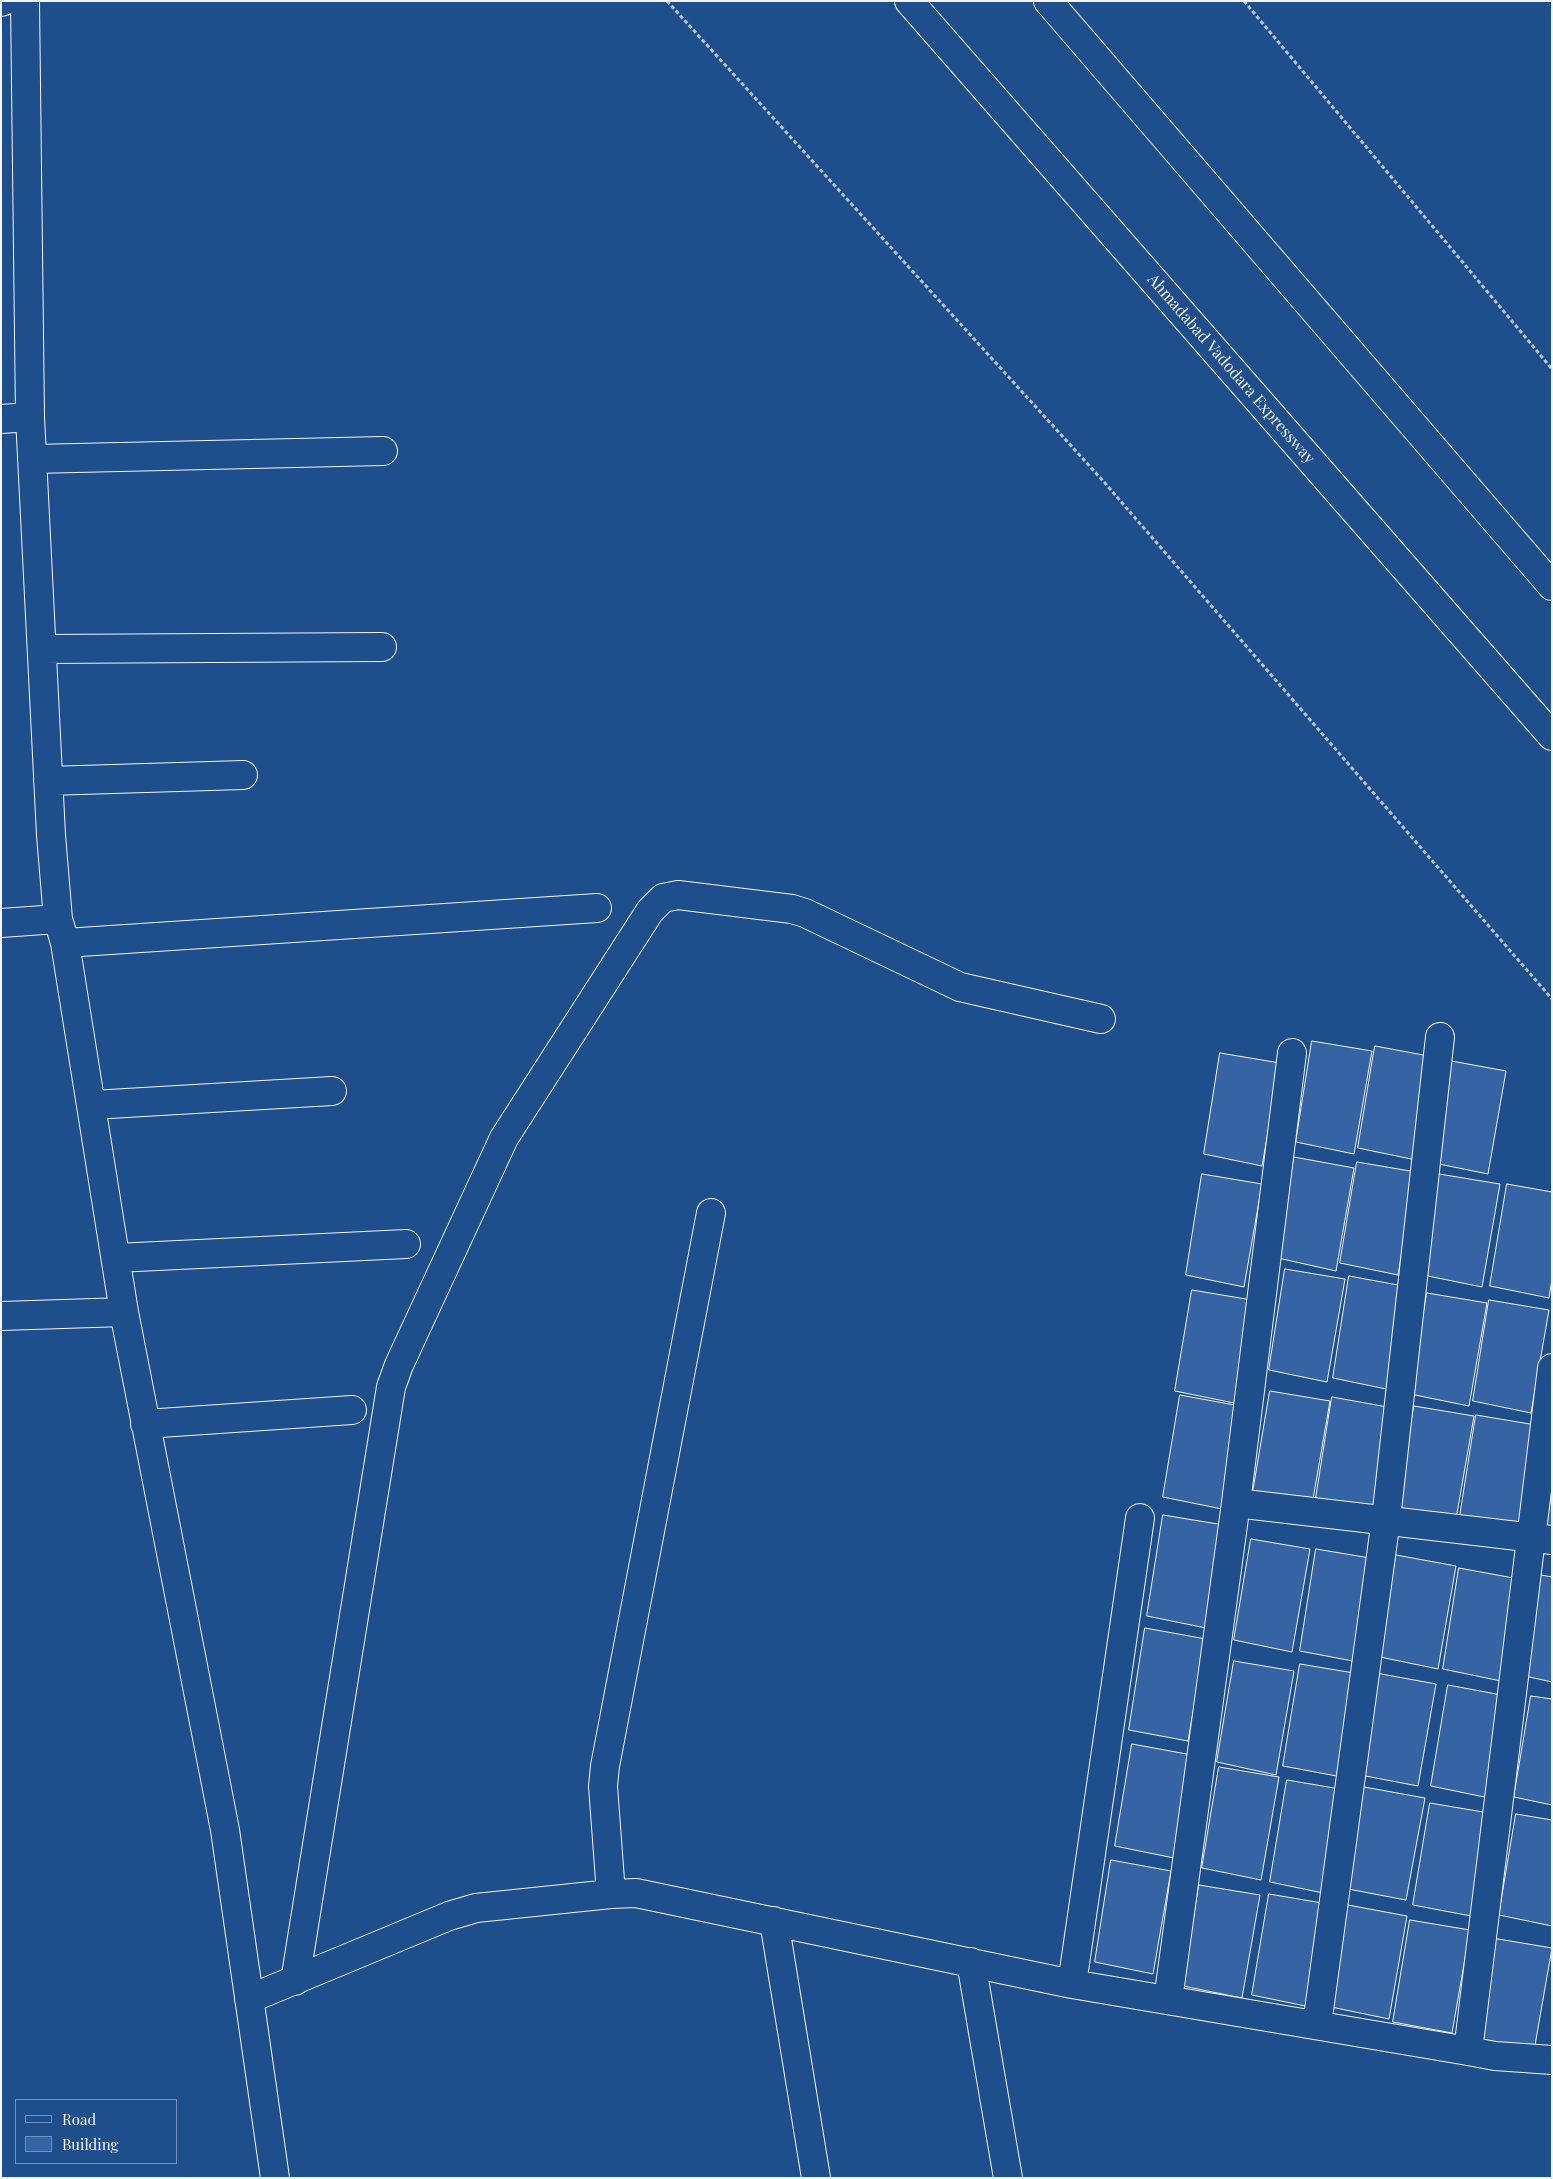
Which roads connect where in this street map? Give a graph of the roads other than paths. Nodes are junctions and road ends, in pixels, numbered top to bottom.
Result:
1 (25, 1) edge
2 (910, 1) edge
3 (1048, 1) edge
4 (30, 417) junction
5 (1, 419) edge
6 (382, 451) dead end
7 (32, 459) junction
8 (1552, 586) edge
9 (382, 647) dead end
10 (42, 649) junction
11 (1552, 736) edge
12 (242, 775) dead end
13 (48, 781) junction
14 (597, 908) dead end
15 (1, 923) edge
16 (62, 931) junction
17 (1101, 1019) dead end
18 (1440, 1037) dead end
19 (1292, 1053) dead end
20 (332, 1091) dead end
21 (92, 1104) junction
22 (711, 1212) dead end
23 (406, 1244) dead end
24 (116, 1258) junction
25 (124, 1312) junction
26 (1, 1316) edge
27 (1552, 1368) edge
28 (352, 1410) dead end
29 (145, 1424) junction
30 (1236, 1502) junction
31 (1140, 1518) dead end
32 (1386, 1519) junction
33 (1542, 1538) edge
34 (611, 1894) junction
35 (774, 1921) junction
36 (971, 1962) junction
37 (294, 1981) junction
38 (1072, 1984) junction
39 (249, 2000) junction
40 (1168, 2000) junction
41 (1317, 2025) junction
42 (1468, 2051) junction
43 (1552, 2060) edge
44 (275, 2178) edge
45 (816, 2178) edge
46 (1008, 2178) edge

1 - 4 main road
2 - 11 main road, Ahmadabad Vadodara Expressway
3 - 8 main road
4 - 5 main road
4 - 7 main road
6 - 7 main road
7 - 10 main road
9 - 10 main road
10 - 13 main road
12 - 13 main road
13 - 16 main road
14 - 16 main road
15 - 16 main road
16 - 21 main road
17 - 37 main road
18 - 32 main road
19 - 30 main road
20 - 21 main road
21 - 24 main road
22 - 34 main road
23 - 24 main road
24 - 25 main road
25 - 26 main road
25 - 29 main road
27 - 33 main road
28 - 29 main road
29 - 39 main road
30 - 32 main road
30 - 40 main road
31 - 38 main road
32 - 33 main road
32 - 41 main road
33 - 42 main road
34 - 35 main road
34 - 37 main road
35 - 36 main road
35 - 45 main road
36 - 38 main road
36 - 46 main road
37 - 39 main road
38 - 40 main road
39 - 44 main road
40 - 41 main road
41 - 42 main road
42 - 43 main road

